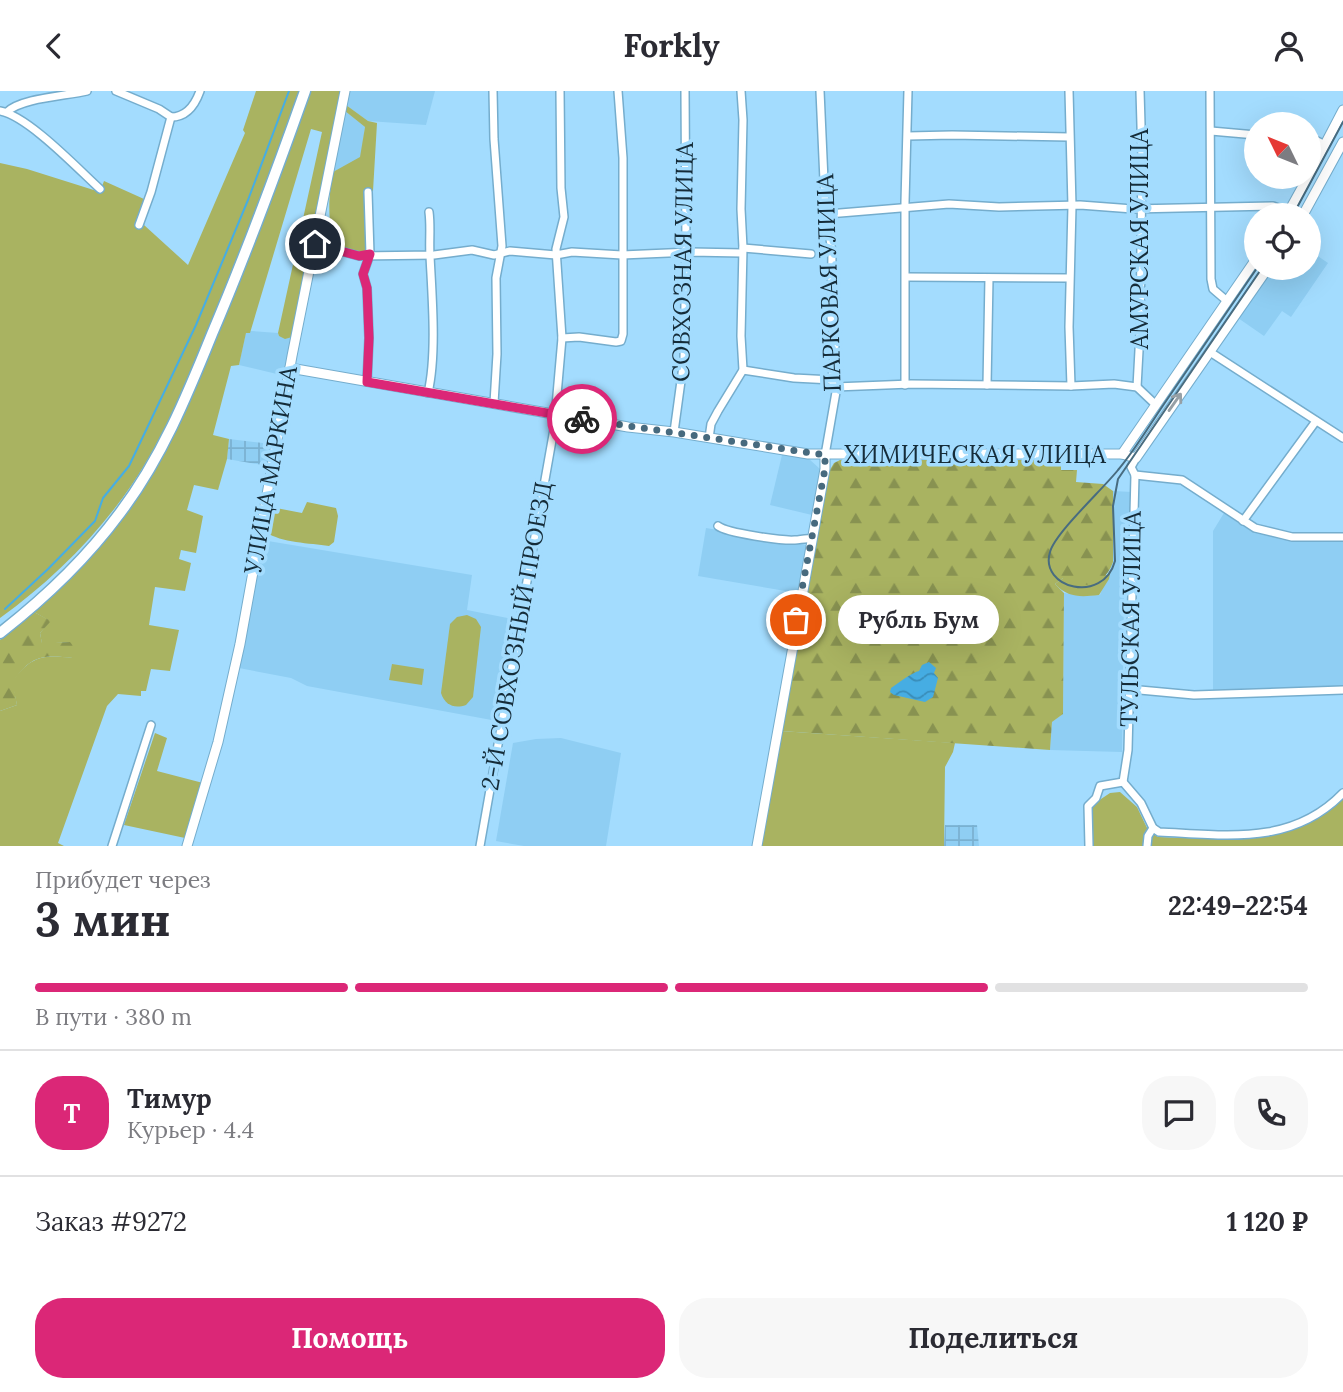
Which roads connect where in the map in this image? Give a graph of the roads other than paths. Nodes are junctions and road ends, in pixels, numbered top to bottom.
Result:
1 (87, 91) edge
2 (116, 91) edge
3 (200, 91) edge
4 (305, 91) edge
5 (345, 91) edge
6 (494, 91) edge
7 (561, 91) edge
8 (618, 91) edge
9 (685, 91) edge
10 (741, 91) edge
11 (820, 91) edge
12 (908, 91) edge
13 (1069, 91) edge
14 (1140, 91) edge
15 (1210, 91) edge
16 (1343, 110) edge
17 (3, 112) edge
18 (171, 117) junction
19 (1212, 131) junction
20 (1244, 134) edge
21 (908, 137) junction
22 (1069, 137) junction
23 (1343, 142) edge
24 (1321, 143) edge
25 (1325, 145) junction
26 (1321, 153) edge
27 (100, 189) dead end
28 (368, 192) dead end
29 (1310, 203) edge
30 (1072, 206) junction
31 (1244, 206) edge
32 (1211, 207) junction
33 (906, 209) junction
34 (1140, 209) junction
35 (429, 212) dead end
36 (828, 214) junction
37 (139, 225) dead end
38 (315, 244) junction
39 (742, 251) junction
40 (686, 253) junction
41 (370, 254) junction
42 (429, 254) junction
43 (811, 254) dead end
44 (499, 255) junction
45 (556, 255) junction
46 (622, 255) junction
47 (1244, 276) edge
48 (906, 277) junction
49 (989, 278) junction
50 (1069, 278) junction
51 (1260, 280) edge
52 (1227, 301) junction
53 (562, 338) junction
54 (1210, 352) junction
55 (290, 368) junction
56 (743, 370) junction
57 (367, 382) junction
58 (834, 384) junction
59 (905, 385) junction
60 (987, 385) junction
61 (1071, 386) junction
62 (1137, 387) junction
63 (428, 393) junction
64 (494, 403) junction
65 (1156, 405) junction
66 (555, 414) junction
67 (1316, 421) junction
68 (674, 432) junction
69 (709, 438) junction
70 (1343, 438) edge
71 (1122, 454) junction
72 (825, 455) junction
73 (1136, 458) junction
74 (1135, 475) junction
75 (1243, 520) junction
76 (718, 526) dead end
77 (1343, 537) edge
78 (811, 539) junction
79 (0, 632) edge
80 (1129, 689) junction
81 (1343, 690) edge
82 (151, 725) dead end
83 (1123, 782) junction
84 (1343, 793) edge
85 (1153, 828) junction
86 (112, 846) edge
87 (187, 846) edge
88 (480, 846) edge
89 (757, 846) edge
90 (1088, 846) edge
91 (1147, 846) edge

1 - 17 street
2 - 18 street
3 - 18 street
4 - 79 main road
5 - 38 street, УЛИЦА МАРКИНА
6 - 44 street
7 - 45 street, 2-Й СОВХОЗНЫЙ ПРОЕЗД
8 - 46 street
9 - 40 street, СОВХОЗНАЯ УЛИЦА
10 - 39 street
11 - 36 street, ПАРКОВАЯ УЛИЦА
12 - 21 street
13 - 22 street
14 - 34 street, АМУРСКАЯ УЛИЦА
15 - 19 street
16 - 25 street
17 - 27 street
18 - 37 street
19 - 20 street
19 - 32 street
21 - 22 street
21 - 33 street
22 - 30 street
23 - 29 street
24 - 25 street
25 - 26 street
28 - 41 street
30 - 33 street
30 - 34 street
30 - 50 street
31 - 32 street
32 - 34 street
32 - 52 street
33 - 36 street
33 - 48 street
34 - 62 street, АМУРСКАЯ УЛИЦА
35 - 42 street
36 - 58 street, ПАРКОВАЯ УЛИЦА
38 - 41 street
38 - 55 street, УЛИЦА МАРКИНА
39 - 40 street
39 - 43 street
39 - 56 street
40 - 46 street
40 - 68 street, СОВХОЗНАЯ УЛИЦА
41 - 42 street
41 - 57 street
42 - 44 street
42 - 63 street
44 - 45 street
44 - 64 street
45 - 46 street
45 - 53 street, 2-Й СОВХОЗНЫЙ ПРОЕЗД
46 - 53 street
47 - 52 street
48 - 49 street
48 - 59 street
49 - 50 street
49 - 60 street
50 - 61 street
51 - 54 street
52 - 65 street
53 - 66 street, 2-Й СОВХОЗНЫЙ ПРОЕЗД
54 - 67 street
73 -> 54 street
55 - 57 street, ХИМИЧЕСКАЯ УЛИЦА
55 - 87 street, УЛИЦА МАРКИНА
56 - 58 street
56 - 69 street
57 - 63 street, ХИМИЧЕСКАЯ УЛИЦА
58 - 59 street
58 - 72 street, ПАРКОВАЯ УЛИЦА
59 - 60 street
60 - 61 street
61 - 62 street
62 - 65 street
63 - 64 street, ХИМИЧЕСКАЯ УЛИЦА
64 - 66 street, ХИМИЧЕСКАЯ УЛИЦА
65 - 71 street
66 - 68 street, ХИМИЧЕСКАЯ УЛИЦА
66 - 88 street, 2-Й СОВХОЗНЫЙ ПРОЕЗД
67 - 70 street
67 - 75 street
68 - 69 street, ХИМИЧЕСКАЯ УЛИЦА
69 - 72 street, ХИМИЧЕСКАЯ УЛИЦА
71 - 72 street, ХИМИЧЕСКАЯ УЛИЦА
71 - 73 street
72 - 78 street, ПАРКОВАЯ УЛИЦА
73 - 74 street, ТУЛЬСКАЯ УЛИЦА
74 - 75 street
74 - 80 street, ТУЛЬСКАЯ УЛИЦА
75 - 77 street
76 - 78 street
78 - 89 street, ПАРКОВАЯ УЛИЦА
80 - 81 street
80 - 83 street, ТУЛЬСКАЯ УЛИЦА
82 - 86 street
83 - 85 street
83 - 90 street
84 - 85 street
85 - 91 street

